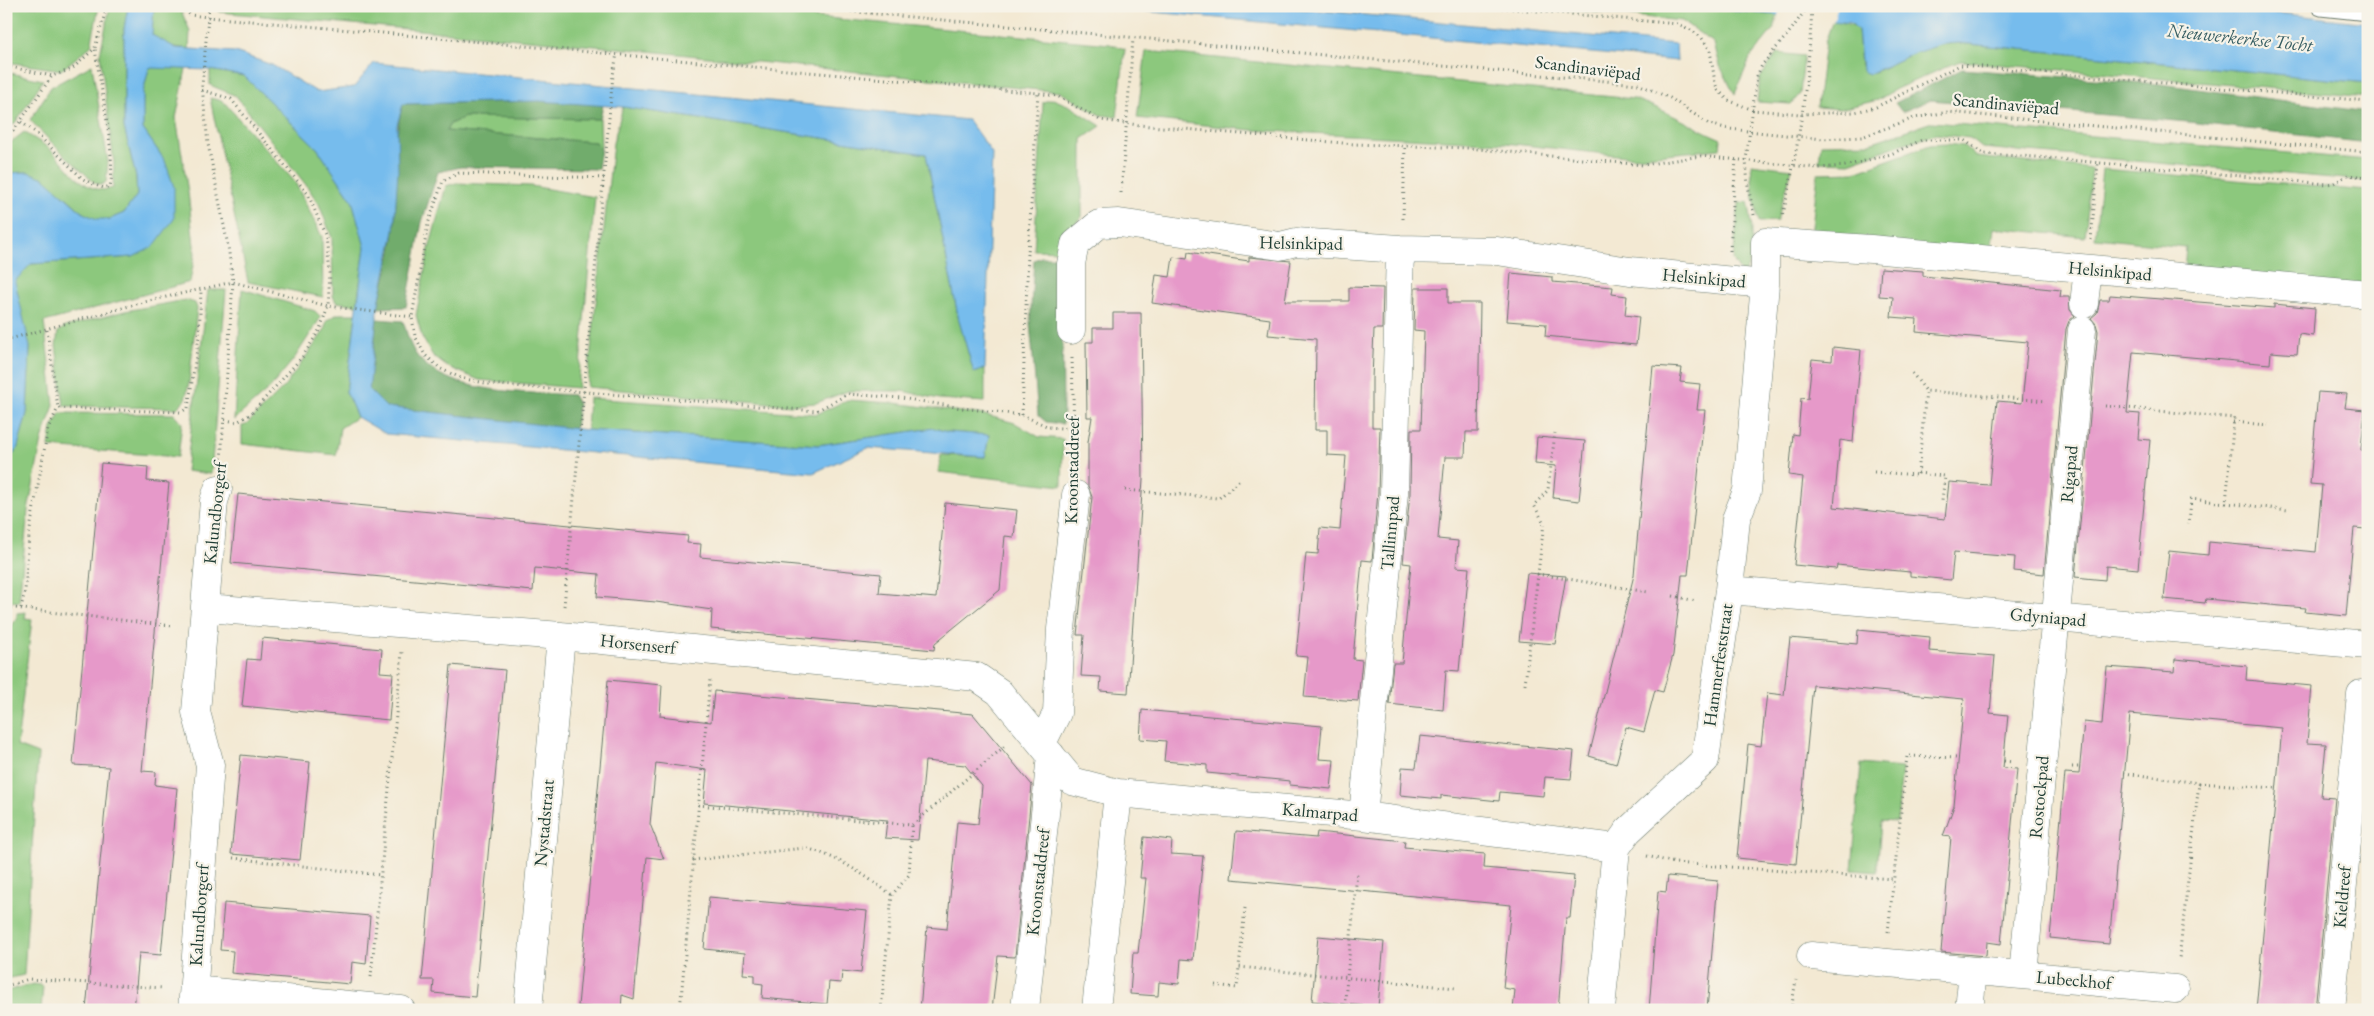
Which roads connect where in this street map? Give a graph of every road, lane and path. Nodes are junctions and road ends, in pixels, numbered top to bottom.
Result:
1 (107, 6) edge
2 (182, 6) edge
3 (209, 6) edge
4 (791, 6) edge
5 (1482, 6) edge
6 (1808, 6) edge
7 (1812, 6) edge
8 (2321, 6) edge
9 (2368, 11) edge
10 (208, 17) junction
11 (1133, 38) junction
12 (95, 48) junction
13 (617, 54) junction
14 (6, 66) edge
15 (52, 76) junction
16 (202, 90) junction
17 (1038, 93) junction
18 (2368, 101) edge
19 (1753, 110) junction
20 (1801, 114) junction
21 (21, 122) junction
22 (1126, 122) junction
23 (1750, 132) junction
24 (1798, 137) junction
25 (6, 138) edge
26 (1405, 146) junction
27 (2368, 152) edge
28 (1736, 159) junction
29 (1746, 160) junction
30 (2098, 163) junction
31 (1795, 166) junction
32 (2368, 177) edge
33 (604, 178) junction
34 (1119, 223) junction
35 (1765, 242) junction
36 (1400, 249) junction
37 (2088, 269) junction
38 (1727, 281) junction
39 (233, 282) junction
40 (1765, 284) junction
41 (201, 291) junction
42 (2368, 294) edge
43 (328, 306) junction
44 (412, 317) junction
45 (47, 330) junction
46 (1071, 330) joint
47 (6, 340) edge
48 (1912, 373) dead end
49 (1926, 391) dead end
50 (583, 392) junction
51 (58, 408) junction
52 (1022, 415) junction
53 (225, 420) junction
54 (2233, 422) dead end
55 (2268, 425) dead end
56 (1074, 429) junction
57 (1555, 433) dead end
58 (1918, 473) dead end
59 (1240, 480) dead end
60 (218, 489) joint
61 (1125, 490) dead end
62 (1076, 495) joint
63 (1942, 500) dead end
64 (2226, 503) dead end
65 (2288, 510) dead end
66 (1538, 574) junction
67 (1729, 590) junction
68 (1648, 592) dead end
69 (6, 607) edge
70 (21, 608) junction
71 (2055, 618) junction
72 (205, 619) junction
73 (405, 624) junction
74 (561, 636) junction
75 (2368, 645) edge
76 (712, 651) junction
77 (1525, 684) dead end
78 (2361, 694) dead end
79 (1040, 741) junction
80 (1959, 758) dead end
81 (2124, 773) dead end
82 (2198, 783) junction
83 (2276, 788) dead end
84 (1118, 793) junction
85 (698, 805) junction
86 (1363, 816) junction
87 (912, 825) junction
88 (1616, 848) junction
89 (203, 855) junction
90 (693, 860) junction
91 (1357, 874) dead end
92 (381, 875) junction
93 (1893, 879) junction
94 (892, 895) junction
95 (1244, 908) dead end
96 (1811, 956) dead end
97 (1885, 963) junction
98 (1239, 967) junction
99 (1973, 971) junction
100 (2023, 975) junction
101 (1347, 978) junction
102 (1215, 985) dead end
103 (6, 986) edge
104 (1456, 988) dead end
105 (2175, 989) joint
106 (193, 1000) edge
107 (368, 1006) junction
108 (401, 1010) edge
109 (528, 1010) edge
110 (680, 1010) edge
111 (881, 1010) edge
112 (1025, 1010) edge
113 (1096, 1010) edge
114 (1344, 1010) edge
115 (1601, 1010) edge
116 (1969, 1010) edge
117 (2331, 1010) edge

1 - 12 path
2 - 10 path
3 - 10 path, Kalundborgerf
4 - 11 path, Scandinaviëpad
5 - 19 path
6 - 19 path
7 - 20 path
8 - 9 lane
10 - 13 path
10 - 16 path, Kalundborgerf
11 - 22 path
11 - 23 path, Scandinaviëpad
12 - 15 path
12 - 21 path
13 - 17 path
13 - 33 path
14 - 15 path
15 - 21 path
16 - 39 path, Kalundborgerf
16 - 43 path
17 - 22 path
17 - 52 path
18 - 20 path
19 - 20 path
19 - 23 path
20 - 24 path
21 - 25 path
22 - 26 path
22 - 34 path
23 - 24 path, Scandinaviëpad
23 - 29 path
24 - 27 path, Scandinaviëpad
24 - 31 path
26 - 28 path
26 - 36 path
28 - 29 path
28 - 38 path
29 - 31 path
29 - 35 path
30 - 31 path
30 - 32 path
30 - 37 path
31 - 35 path
33 - 44 path
33 - 50 path
34 - 36 street, Helsinkipad
34 - 46 street
35 - 37 street, Helsinkipad
35 - 40 street, Helsinkipad
36 - 38 street, Helsinkipad
36 - 86 street, Tallinnpad
37 - 42 street, Helsinkipad
37 - 71 street, Rigapad
38 - 40 street, Helsinkipad
39 - 41 path
39 - 43 path
39 - 53 path, Kalundborgerf
40 - 67 street, Hammerfeststraat
41 - 45 path
41 - 51 path
43 - 44 path
43 - 53 path
44 - 50 path
45 - 47 path
45 - 51 path
46 - 56 path, Kroonstaddreef
48 - 49 path
50 - 52 path
50 - 74 path
51 - 70 path
52 - 56 path
53 - 60 path, Kalundborgerf
54 - 55 path
56 - 62 path, Kroonstaddreef
57 - 66 path
58 - 63 path
59 - 61 path
60 - 72 street, Kalundborgerf
62 - 79 street, Kroonstaddreef
64 - 65 path
66 - 68 path
66 - 77 path
67 - 71 street, Gdyniapad
67 - 88 street, Hammerfeststraat
69 - 70 path
70 - 72 path
71 - 75 street, Gdyniapad
71 - 100 street, Rostockpad
72 - 73 street, Horsenserf
72 - 89 street, Kalundborgerf
73 - 74 street, Horsenserf
73 - 92 path
74 - 76 street, Horsenserf
74 - 109 street, Nystadstraat
76 - 79 street, Horsenserf
76 - 85 path
78 - 117 street, Kieldreef
79 - 84 street, Kalmarpad
79 - 87 path
79 - 112 street, Kroonstaddreef
80 - 93 path
81 - 82 path
82 - 83 path
82 - 105 path
84 - 86 street, Kalmarpad
84 - 113 street
85 - 87 path
85 - 90 path
86 - 88 street, Kalmarpad
87 - 94 path
88 - 93 path
88 - 115 street
89 - 92 path
89 - 106 street, Kalundborgerf
90 - 94 path
90 - 110 path
91 - 101 path
92 - 107 path
93 - 97 path
94 - 111 path
95 - 98 path
96 - 97 street, Lubeckhof
97 - 99 street, Lubeckhof
98 - 101 path
98 - 102 path
99 - 100 street, Lubeckhof
99 - 116 street
100 - 105 street, Lubeckhof
101 - 104 path
101 - 114 path
103 - 106 path
106 - 107 street
107 - 108 street

